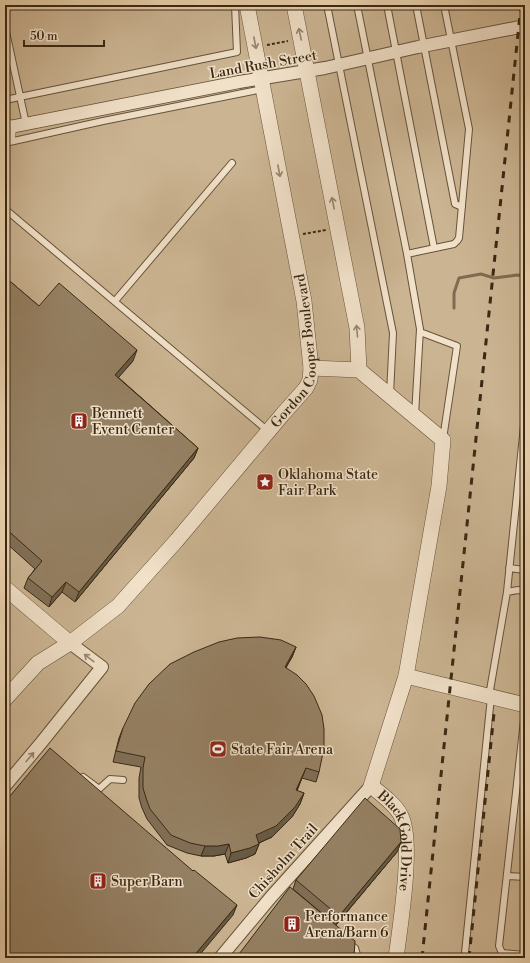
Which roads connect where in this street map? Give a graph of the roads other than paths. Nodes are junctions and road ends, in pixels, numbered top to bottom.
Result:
1 (235, 5) edge
2 (247, 5) edge
3 (294, 5) edge
4 (326, 5) edge
5 (357, 5) edge
6 (387, 5) edge
7 (416, 5) edge
8 (444, 5) edge
9 (525, 26) edge
10 (5, 27) edge
11 (451, 41) junction
12 (424, 46) junction
13 (396, 52) junction
14 (367, 58) junction
15 (339, 65) junction
16 (307, 71) junction
17 (262, 84) junction
18 (20, 97) junction
19 (5, 100) edge
20 (26, 124) junction
21 (6, 131) edge
22 (5, 142) edge
23 (232, 163) dead end
24 (462, 207) junction
25 (5, 209) edge
26 (434, 248) junction
27 (407, 254) junction
28 (115, 301) junction
29 (420, 332) junction
30 (311, 368) junction
31 (359, 370) junction
32 (390, 396) junction
33 (414, 416) junction
34 (525, 416) edge
35 (268, 431) junction
36 (443, 440) junction
37 (518, 484) junction
38 (525, 485) edge
39 (509, 568) junction
40 (525, 570) edge
41 (5, 588) edge
42 (525, 591) edge
43 (507, 592) junction
44 (70, 643) junction
45 (408, 680) junction
46 (490, 696) junction
47 (5, 699) edge
48 (525, 705) edge
49 (525, 711) edge
50 (523, 754) edge
51 (76, 771) edge
52 (124, 780) dead end
53 (5, 786) edge
54 (371, 786) junction
55 (507, 876) junction
56 (525, 877) edge
57 (343, 939) edge
58 (465, 952) dead end
59 (525, 955) edge
60 (220, 958) edge
61 (358, 958) edge
62 (396, 958) edge

1 - 18 lane
2 -> 17 street, Gordon Cooper Boulevard
16 -> 3 street
4 - 15 lane
5 - 14 lane
6 - 13 lane
7 - 12 lane
8 - 11 lane
9 - 11 street, Land Rush Street
10 - 18 lane
11 - 12 street, Land Rush Street
11 - 24 lane
12 - 13 street, Land Rush Street
12 - 24 lane
13 - 14 street, Land Rush Street
13 - 26 lane
14 - 15 street, Land Rush Street
14 - 27 lane
15 - 16 street, Land Rush Street
15 - 32 lane
16 - 17 street, Land Rush Street
31 -> 16 street
17 - 20 street, Land Rush Street
17 - 22 lane
17 -> 30 street, Gordon Cooper Boulevard
18 - 19 lane
18 - 20 lane
20 - 21 street, Land Rush Street
23 - 28 lane
24 - 26 lane
25 - 28 lane
26 - 27 lane
27 - 29 lane
28 - 35 lane
29 - 33 lane
29 - 36 lane
30 - 31 street
30 - 35 street, Gordon Cooper Boulevard
31 - 32 street
32 - 33 street
33 - 36 street
34 - 37 lane
35 - 44 street, Gordon Cooper Boulevard
36 - 45 street, Black Gold Drive
37 - 38 lane
37 - 39 lane
39 - 40 lane
39 - 43 lane
41 - 44 street
42 - 43 lane
43 - 46 lane
44 - 47 street, Gordon Cooper Boulevard
53 -> 44 street
45 - 46 street
45 - 54 street, Black Gold Drive
46 - 48 street
46 - 58 lane
49 - 50 lane
50 - 55 lane
51 - 52 lane
54 - 60 street, Chisholm Trail
54 - 62 street, Black Gold Drive
55 - 56 lane
55 - 59 lane
57 - 61 lane

